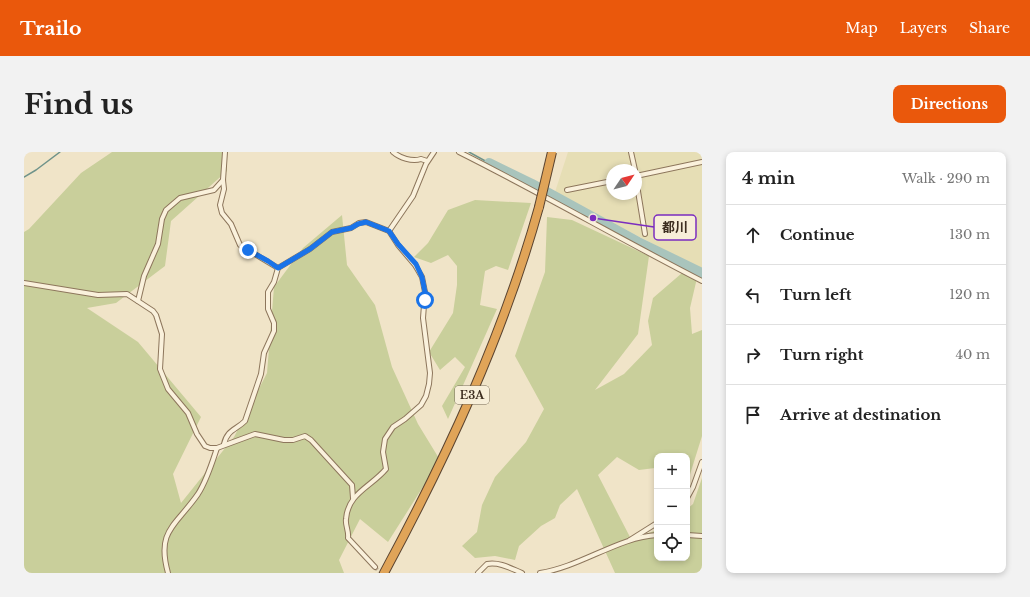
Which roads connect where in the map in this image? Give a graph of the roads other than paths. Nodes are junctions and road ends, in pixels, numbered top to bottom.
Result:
1 (225, 152) edge
2 (393, 152) edge
3 (434, 152) edge
4 (459, 152) edge
5 (552, 152) edge
6 (631, 152) edge
7 (427, 161) junction
8 (702, 162) edge
9 (634, 164) edge
10 (642, 175) edge
11 (223, 180) junction
12 (606, 182) edge
13 (567, 190) dead end
14 (639, 200) edge
15 (389, 231) junction
16 (645, 234) dead end
17 (278, 268) junction
18 (702, 281) edge
19 (24, 283) edge
20 (138, 301) junction
21 (224, 444) junction
22 (217, 448) junction
23 (702, 462) edge
24 (690, 492) edge
25 (353, 498) junction
26 (654, 525) edge
27 (690, 535) edge
28 (654, 536) edge
29 (702, 536) edge
30 (627, 542) junction
31 (375, 567) tunnel mouth
32 (168, 573) edge
33 (384, 573) edge
34 (478, 573) edge
35 (522, 573) edge
36 (540, 573) edge

1 - 11 street
2 - 7 street
3 - 7 street
4 - 18 street
5 - 33 highway, E3A, bridge
6 - 9 street
7 - 15 street
8 - 10 street
11 - 17 street
11 - 20 street
12 - 13 street
14 - 16 street
15 - 17 street
15 - 25 street
17 - 21 street
19 - 20 street
20 - 22 street
21 - 22 street
21 - 25 street
22 - 32 street
23 - 24 street
25 - 31 street
26 - 30 street
27 - 29 street
28 - 30 street
30 - 36 street
34 - 35 street

